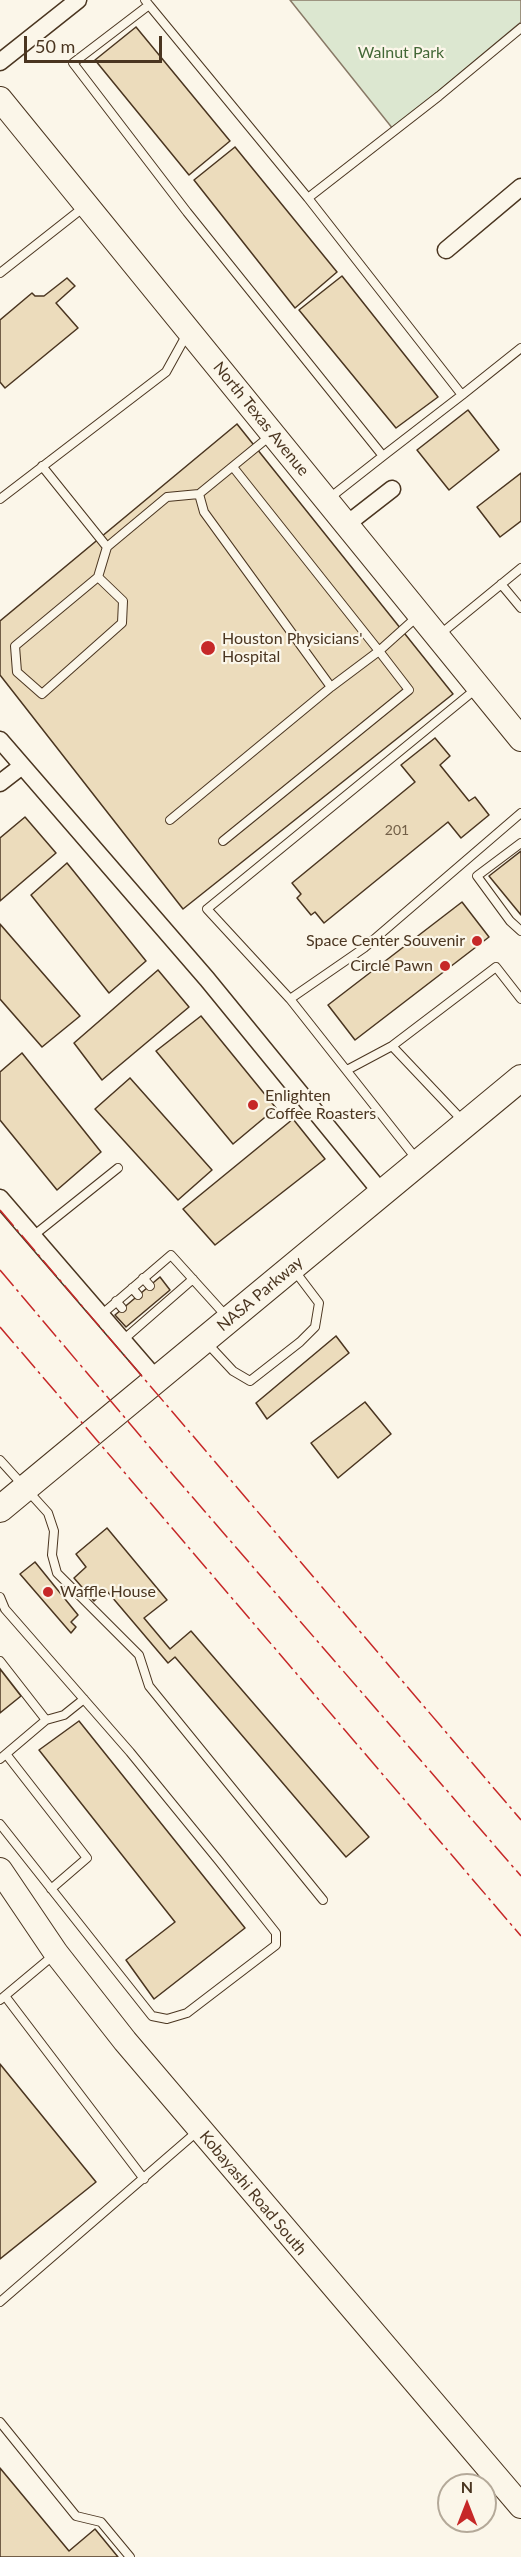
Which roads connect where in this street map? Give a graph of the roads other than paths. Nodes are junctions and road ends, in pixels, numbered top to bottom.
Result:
1 (78, 0) edge
2 (147, 2) edge
3 (521, 28) edge
4 (0, 62) edge
5 (0, 99) edge
6 (521, 187) edge
7 (308, 198) junction
8 (86, 205) junction
9 (447, 250) dead end
10 (0, 273) edge
11 (188, 331) junction
12 (521, 348) edge
13 (462, 394) junction
14 (273, 434) junction
15 (383, 456) junction
16 (42, 466) junction
17 (233, 467) junction
18 (392, 489) dead end
19 (199, 494) junction
20 (0, 499) edge
21 (327, 500) junction
22 (346, 524) junction
23 (107, 547) junction
24 (521, 568) edge
25 (98, 577) junction
26 (501, 584) junction
27 (521, 608) edge
28 (419, 614) junction
29 (437, 636) junction
30 (379, 651) junction
31 (331, 687) junction
32 (479, 687) junction
33 (521, 739) edge
34 (0, 740) edge
35 (22, 766) junction
36 (0, 783) edge
37 (521, 813) edge
38 (170, 820) dead end
39 (223, 842) dead end
40 (521, 843) edge
41 (521, 931) edge
42 (290, 999) junction
43 (521, 999) edge
44 (392, 1046) junction
45 (346, 1070) junction
46 (521, 1078) edge
47 (465, 1123) junction
48 (419, 1161) junction
49 (118, 1168) dead end
50 (381, 1192) junction
51 (0, 1198) edge
52 (33, 1236) junction
53 (292, 1267) junction
54 (143, 1278) junction
55 (193, 1280) junction
56 (150, 1286) dead end
57 (101, 1315) junction
58 (229, 1319) junction
59 (123, 1340) junction
60 (204, 1340) junction
61 (157, 1380) junction
62 (0, 1460) edge
63 (25, 1489) junction
64 (0, 1509) edge
65 (0, 1597) edge
66 (0, 1661) edge
67 (84, 1699) junction
68 (46, 1720) junction
69 (3, 1756) edge
70 (0, 1824) edge
71 (0, 1870) edge
72 (51, 1888) junction
73 (322, 1900) dead end
74 (56, 1953) junction
75 (3, 1998) edge
76 (199, 2129) junction
77 (144, 2179) junction
78 (0, 2302) edge
79 (0, 2422) edge
80 (521, 2506) edge
81 (130, 2557) edge

1 - 4 street
2 - 7 lane
2 - 15 lane
3 - 7 lane
5 - 8 street, North Texas Avenue
6 - 9 street
7 - 13 lane
8 - 10 lane
8 - 11 street, North Texas Avenue
11 - 14 street, North Texas Avenue
11 - 16 lane
12 - 13 lane
13 - 15 lane
14 - 17 lane
14 - 21 street, North Texas Avenue
15 - 21 lane
16 - 20 lane
16 - 23 lane
17 - 19 lane
17 - 30 lane
18 - 22 street
19 - 23 lane
19 - 31 lane
21 - 22 street, North Texas Avenue
22 - 28 street, North Texas Avenue
23 - 25 lane
24 - 26 lane
25 - 25 lane
26 - 27 lane
26 - 29 lane
28 - 29 street, North Texas Avenue
28 - 30 lane
29 - 32 street, North Texas Avenue
30 - 31 lane
30 - 39 lane
31 - 38 lane
32 - 33 street, North Texas Avenue
32 - 42 lane
34 - 35 street
35 - 36 street
35 - 50 street
37 - 42 lane
40 - 41 lane
42 - 45 lane
43 - 44 lane
44 - 45 lane
44 - 47 lane
45 - 48 lane
46 - 47 main road, NASA Parkway
47 - 48 main road, NASA Parkway
48 - 50 main road, NASA Parkway
49 - 52 lane
50 - 53 main road, NASA Parkway
51 - 52 street
52 - 57 street
53 - 58 main road, NASA Parkway
53 - 60 lane
54 - 55 lane
54 - 56 lane
54 - 57 lane
55 - 58 lane
55 - 59 lane
57 - 59 street
58 - 60 main road, NASA Parkway
59 - 61 street
60 - 61 main road, NASA Parkway
61 - 63 main road, NASA Parkway
62 - 63 lane
63 - 64 main road, NASA Parkway
63 - 73 lane
65 - 67 lane
66 - 68 lane
67 - 68 lane
67 - 72 lane
68 - 69 lane
69 - 72 lane
70 - 72 lane
71 - 74 street, Kobayashi Road South
74 - 75 lane
74 - 76 street, Kobayashi Road South
75 - 77 lane
76 - 77 lane
76 - 80 street, Kobayashi Road South
77 - 78 lane
79 - 81 lane

